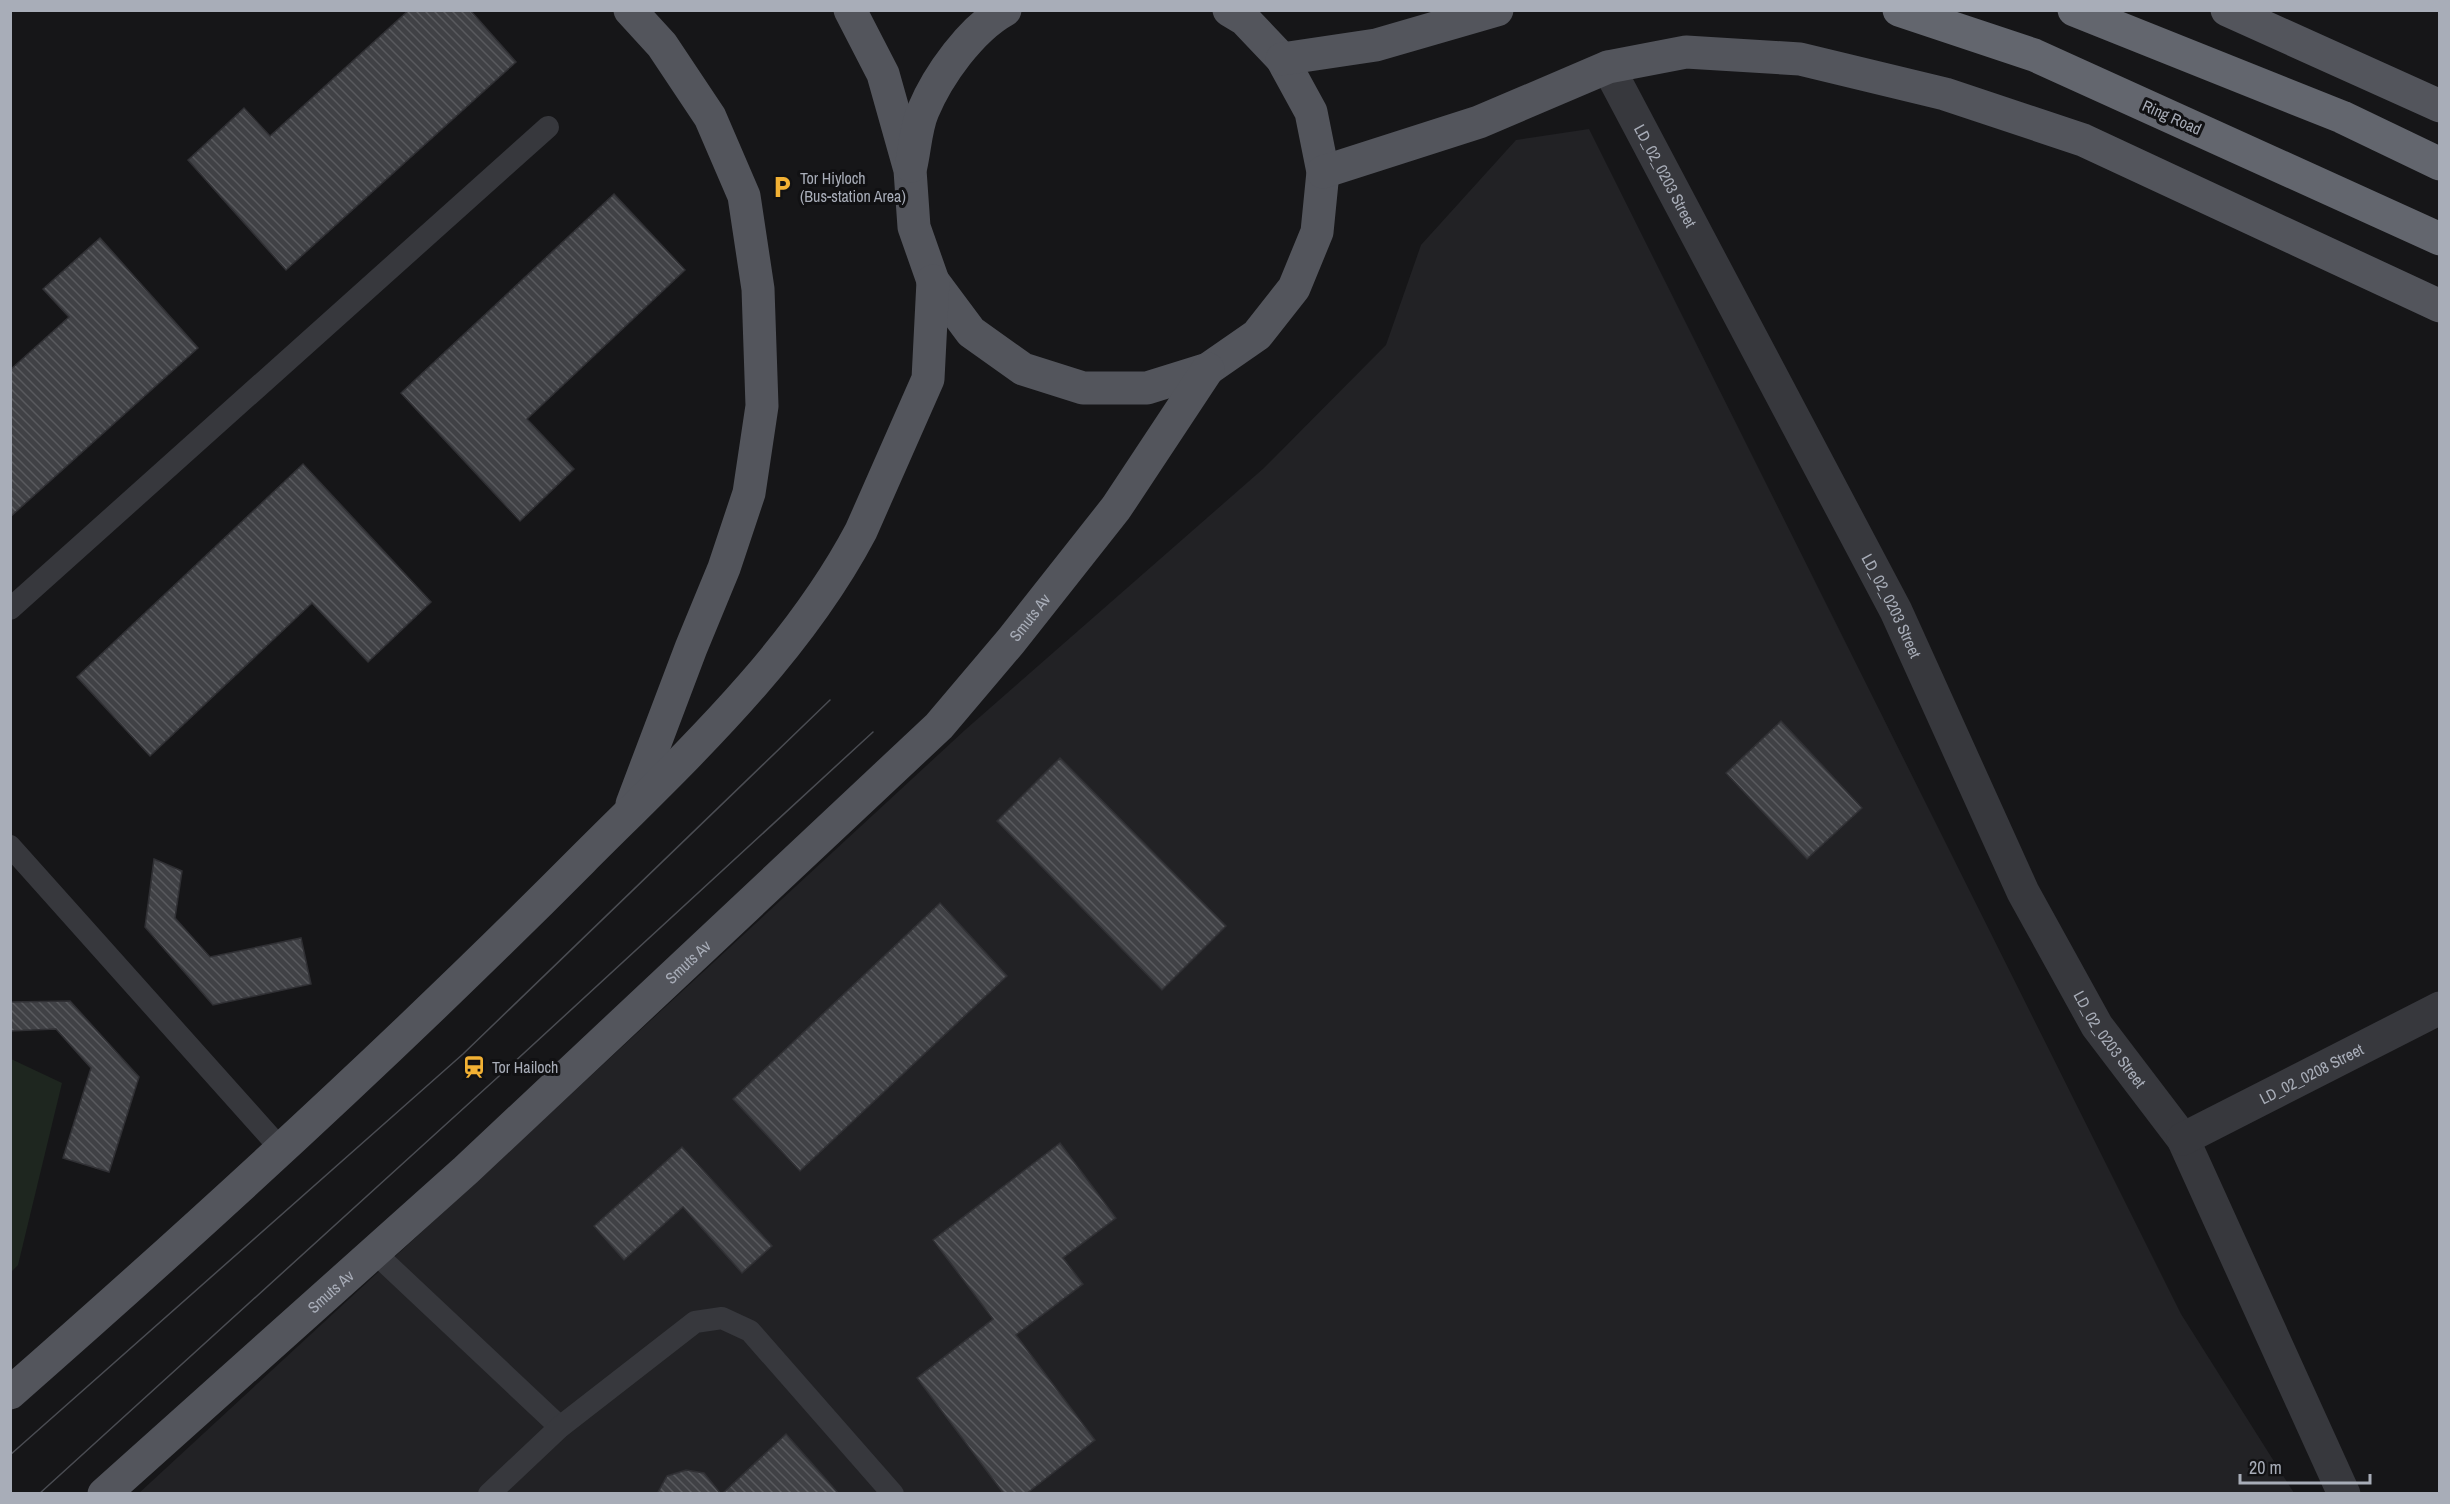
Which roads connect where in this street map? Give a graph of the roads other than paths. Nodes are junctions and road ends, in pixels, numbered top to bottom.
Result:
1 (630, 10) edge
2 (850, 10) edge
3 (1005, 10) edge
4 (1497, 10) edge
5 (1899, 10) edge
6 (2074, 10) edge
7 (2227, 10) edge
8 (1242, 13) edge
9 (1282, 59) junction
10 (1608, 67) junction
11 (2439, 106) edge
12 (548, 128) dead end
13 (2439, 164) edge
14 (910, 170) junction
15 (1323, 172) junction
16 (2439, 239) edge
17 (933, 281) junction
18 (2439, 306) edge
19 (1208, 369) junction
20 (10, 609) edge
21 (628, 814) junction
22 (10, 846) edge
23 (2439, 1008) edge
24 (2183, 1139) junction
25 (281, 1149) junction
26 (374, 1251) junction
27 (10, 1393) edge
28 (560, 1427) junction
29 (104, 1494) edge
30 (489, 1494) edge
31 (893, 1494) edge
32 (2344, 1494) edge

1 - 21 main road
2 - 14 main road
3 - 14 main road
4 - 9 main road
5 - 16 highway, Ring Road
6 - 13 highway
7 - 11 main road
8 - 9 main road
9 - 15 main road
10 - 15 main road
10 - 18 main road
10 - 24 street, LD_02_0203 Street
12 - 20 lane
14 - 17 main road
15 - 19 main road
17 - 19 main road
17 - 21 main road
19 - 26 main road, Smuts Av
21 - 25 main road
22 - 25 lane
23 - 24 street, LD_02_0208 Street
24 - 32 street, LD_02_0203 Street
25 - 27 main road
26 - 28 lane
26 - 29 main road, Smuts Av
28 - 30 lane
28 - 31 lane

